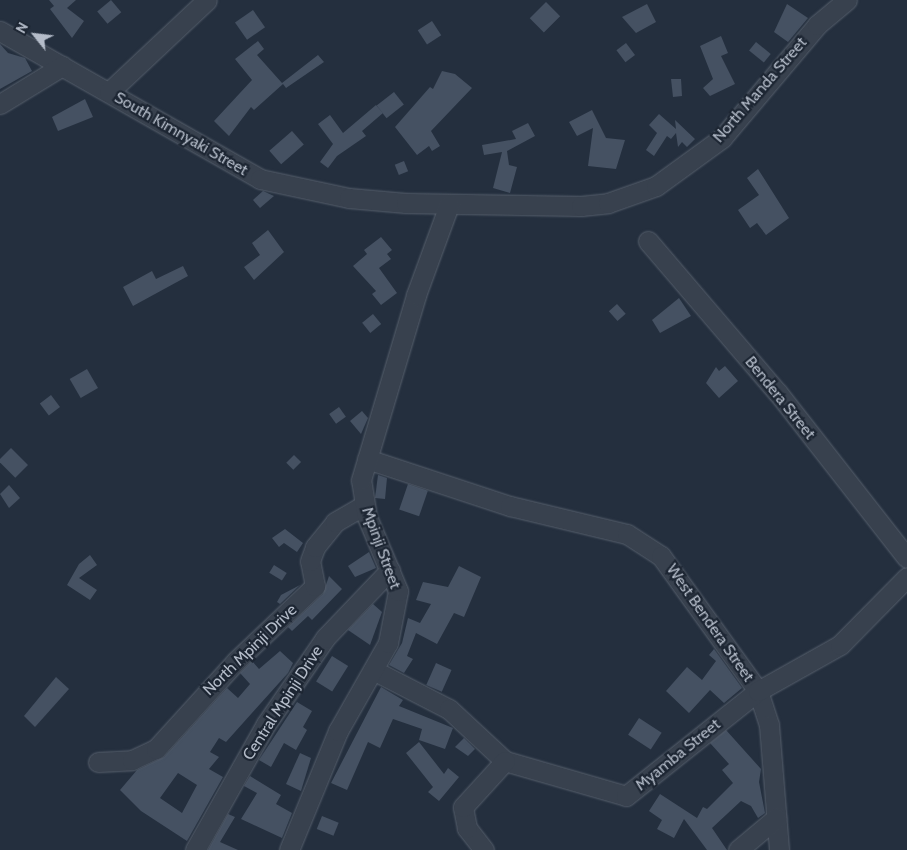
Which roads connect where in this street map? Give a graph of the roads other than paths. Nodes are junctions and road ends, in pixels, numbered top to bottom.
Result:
1 (207, 0) edge
2 (847, 0) edge
3 (0, 32) edge
4 (62, 66) junction
5 (109, 92) junction
6 (0, 104) edge
7 (457, 205) junction
8 (648, 241) dead end
9 (367, 459) junction
10 (364, 505) junction
11 (907, 558) edge
12 (390, 570) junction
13 (907, 577) edge
14 (375, 671) junction
15 (758, 692) junction
16 (505, 761) junction
17 (98, 762) dead end
18 (776, 818) junction
19 (195, 850) edge
20 (290, 850) edge
21 (484, 850) edge
22 (738, 850) edge
23 (779, 850) edge

1 - 5 street
2 - 7 street, North Manda Street
3 - 4 street, South Kimnyaki Street
4 - 5 street, South Kimnyaki Street
4 - 6 street
5 - 7 street, South Kimnyaki Street
7 - 9 street, Mpinji Street
8 - 11 street, Bendera Street
9 - 10 street, Mpinji Street
9 - 15 street, West Bendera Street
10 - 12 street, Mpinji Street
10 - 17 street, North Mpinji Drive
12 - 14 street, Mpinji Street
12 - 19 street, Central Mpinji Drive
13 - 15 street, Myamba Street
14 - 16 street, Myamba Street
14 - 20 street, Mpinji Street
15 - 16 street, Myamba Street
15 - 18 street, West Bendera Street
16 - 21 street
18 - 22 street
18 - 23 street, West Bendera Street

